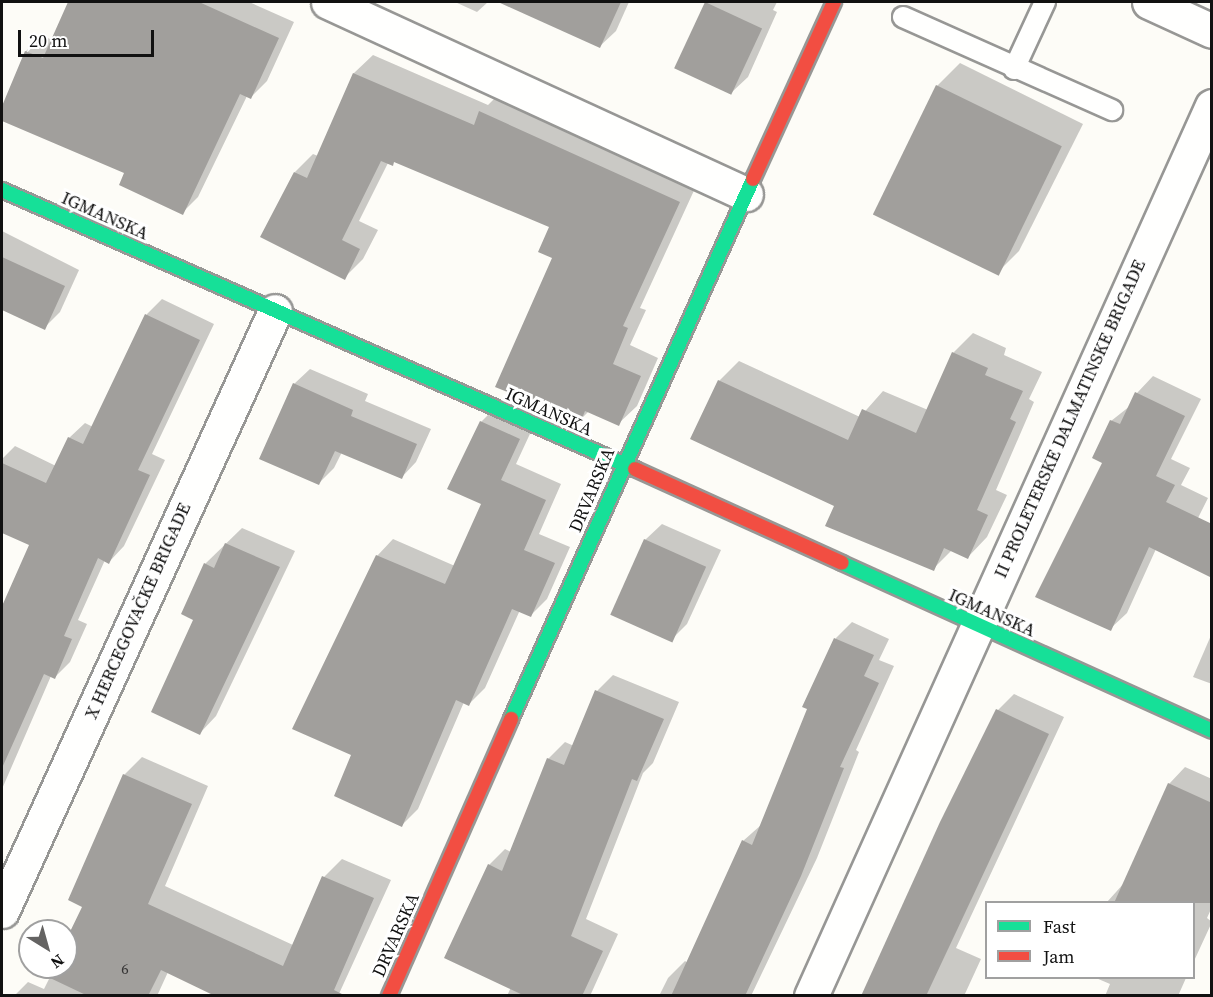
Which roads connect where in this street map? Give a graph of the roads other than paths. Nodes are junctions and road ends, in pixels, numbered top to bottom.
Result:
1 (328, 2) edge
2 (834, 2) edge
3 (1045, 2) edge
4 (1149, 2) edge
5 (903, 17) dead end
6 (1212, 31) edge
7 (1014, 69) junction
8 (1212, 106) edge
9 (1112, 110) dead end
10 (2, 190) edge
11 (746, 194) junction
12 (275, 311) junction
13 (622, 464) junction
14 (977, 626) junction
15 (1212, 732) edge
16 (2, 911) edge
17 (389, 996) edge
18 (811, 996) edge

1 - 11 street
2 - 11 street, DRVARSKA
3 - 7 lane
4 - 6 street
5 - 7 lane
7 - 9 lane
8 - 14 street, II PROLETERSKE DALMATINSKE BRIGADE
10 - 12 street, IGMANSKA
11 - 13 street, DRVARSKA
12 - 13 street, IGMANSKA
12 - 16 street, X HERCEGOVAČKE BRIGADE
13 - 14 street, IGMANSKA
13 - 17 street, DRVARSKA
14 - 15 street, IGMANSKA
14 - 18 street, II PROLETERSKE DALMATINSKE BRIGADE

